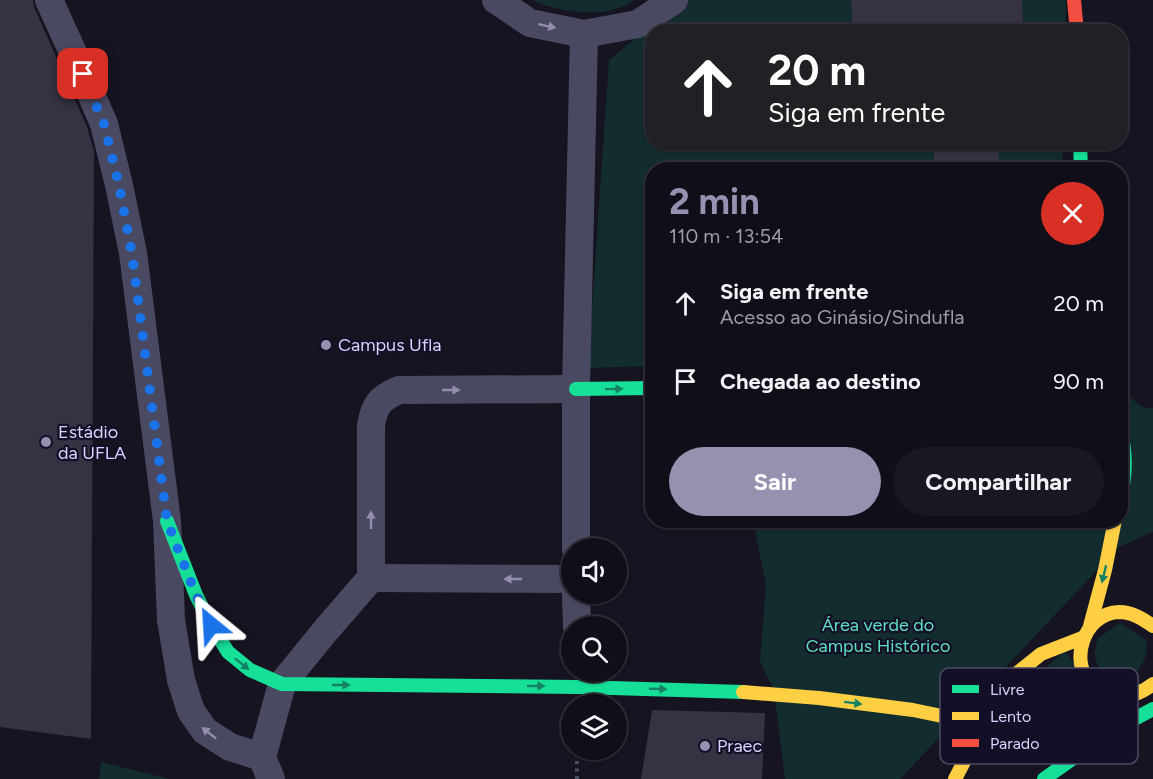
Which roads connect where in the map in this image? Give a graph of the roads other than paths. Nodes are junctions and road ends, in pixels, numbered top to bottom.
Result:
1 (49, 0) edge
2 (496, 0) edge
3 (674, 0) edge
4 (1074, 0) edge
5 (1076, 24) edge
6 (584, 34) junction
7 (645, 388) edge
8 (576, 389) junction
9 (167, 521) junction
10 (1114, 528) edge
11 (576, 538) edge
12 (371, 578) junction
13 (561, 579) edge
14 (1153, 626) edge
15 (1086, 632) junction
16 (1024, 668) edge
17 (1082, 668) edge
18 (561, 679) edge
19 (615, 682) edge
20 (282, 684) junction
21 (1153, 684) edge
22 (1138, 693) edge
23 (1153, 709) edge
24 (1138, 715) edge
25 (940, 716) edge
26 (963, 764) edge
27 (1064, 764) edge
28 (266, 768) edge
29 (955, 779) edge
30 (1044, 779) edge

1 - 9 street
2 -> 6 street
3 - 6 street
4 - 5 street
6 - 8 street
8 -> 7 street
8 - 11 street
12 -> 8 street
9 -> 20 street
28 -> 9 street
10 -> 15 street
13 -> 12 street
12 - 20 street
14 - 15 street
15 - 16 street
15 - 17 street
20 -> 18 street
19 -> 25 street
20 - 28 street
21 - 22 street
23 - 24 street
26 - 29 street
27 - 30 street

